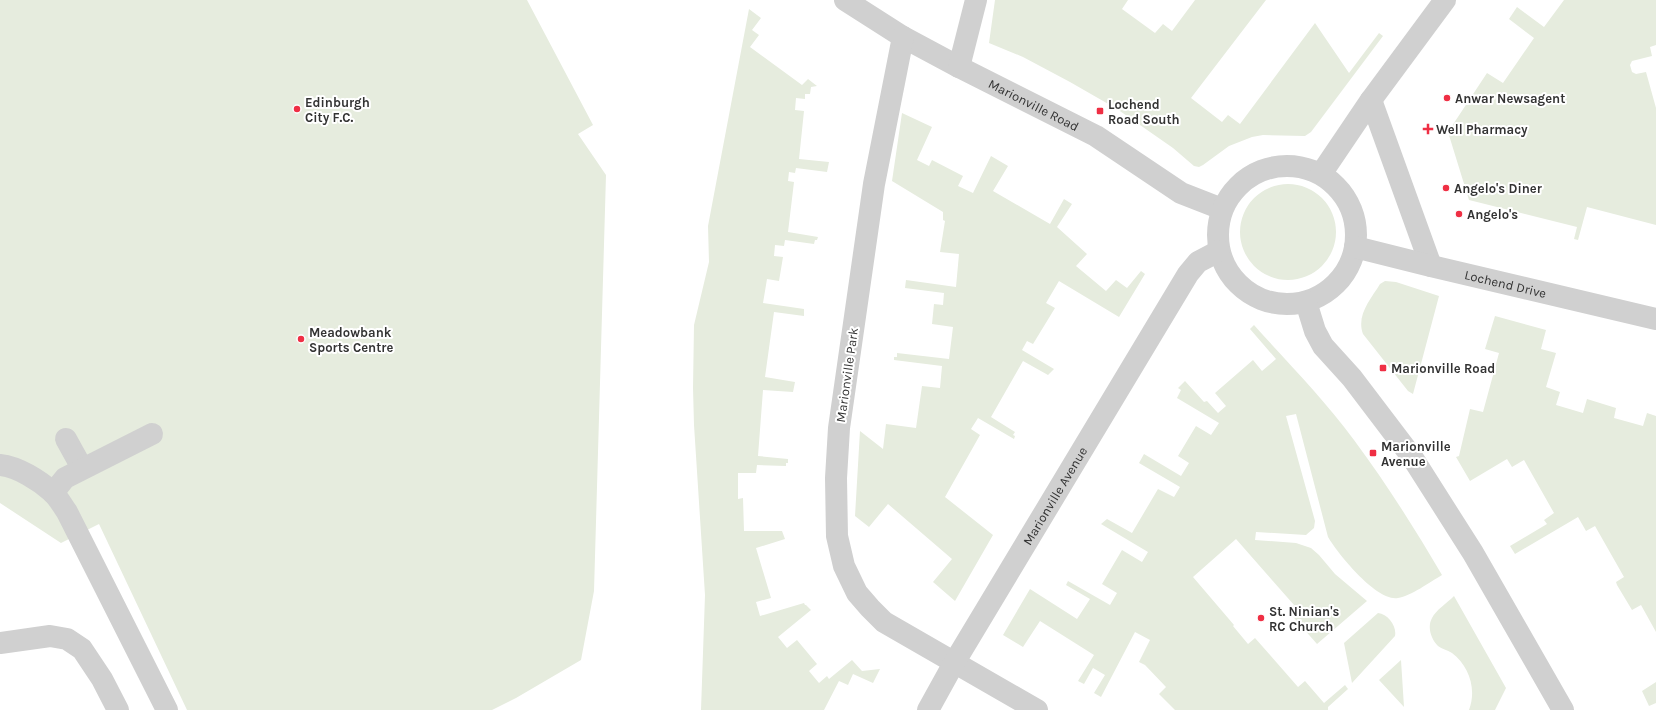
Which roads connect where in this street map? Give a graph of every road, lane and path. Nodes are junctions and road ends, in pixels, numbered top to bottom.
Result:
1 (845, 0) edge
2 (976, 0) edge
3 (1441, 2) edge
4 (903, 37) junction
5 (959, 68) junction
6 (1372, 100) junction
7 (1321, 174) junction
8 (1222, 209) junction
9 (1355, 247) junction
10 (1219, 251) junction
11 (1431, 266) junction
12 (1306, 302) junction
13 (1656, 319) edge
14 (152, 434) dead end
15 (66, 439) dead end
16 (0, 465) edge
17 (82, 468) junction
18 (53, 493) junction
19 (0, 643) edge
20 (954, 663) junction
21 (118, 710) edge
22 (167, 710) edge
23 (928, 710) edge
24 (1037, 710) edge
25 (1563, 710) edge

1 - 4 street, Marionville Road
2 - 5 street
3 - 6 street
4 - 5 street, Marionville Road
4 - 20 street, Marionville Park
5 - 8 street, Marionville Road
6 - 7 street
6 - 11 street
7 - 8 street
7 - 9 street
8 - 10 street
9 - 11 street, Lochend Drive
9 - 12 street
10 - 12 street
10 - 20 street, Marionville Avenue
11 - 13 street, Lochend Drive
12 - 25 street
14 - 17 street
15 - 17 street
16 - 18 street
17 - 18 street
18 - 22 street
19 - 21 street
20 - 23 street, Marionville Avenue
20 - 24 street, Marionville Park

